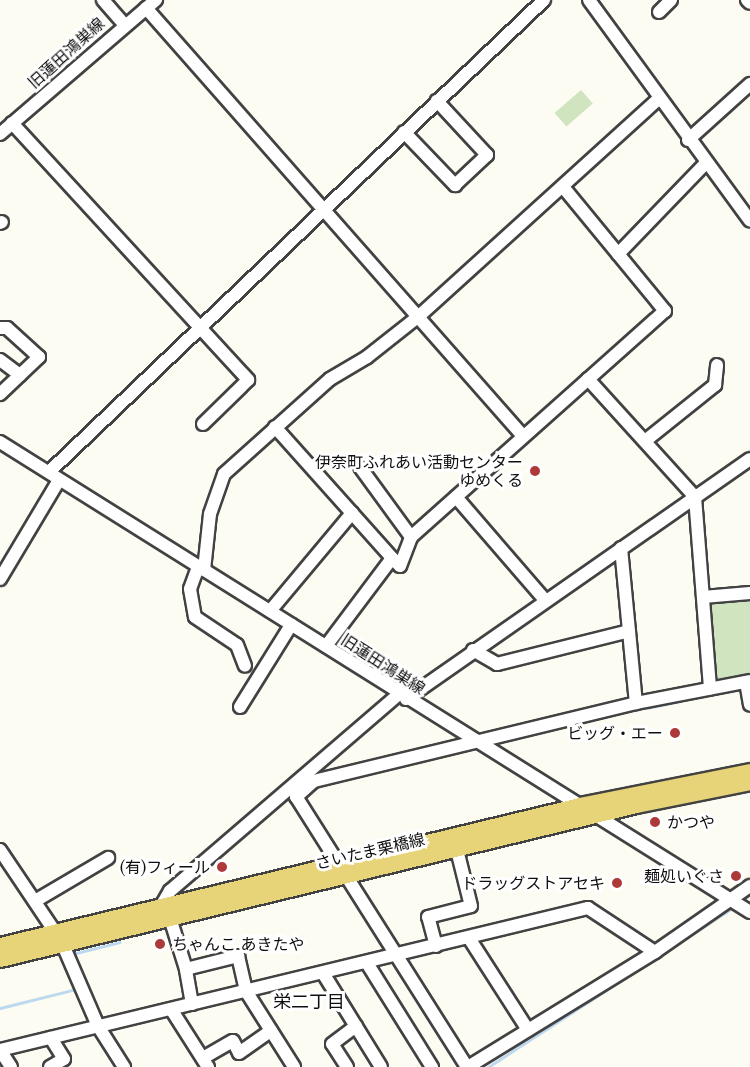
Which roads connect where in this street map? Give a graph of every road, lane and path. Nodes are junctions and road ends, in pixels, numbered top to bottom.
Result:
1 (102, 0) edge
2 (543, 0) edge
3 (589, 0) edge
4 (671, 0) edge
5 (151, 4) edge
6 (659, 12) dead end
7 (124, 24) junction
8 (750, 84) edge
9 (659, 98) junction
10 (437, 100) junction
11 (12, 123) junction
12 (404, 132) junction
13 (0, 134) edge
14 (688, 140) junction
15 (706, 164) junction
16 (563, 187) junction
17 (324, 209) junction
18 (750, 221) edge
19 (618, 254) junction
20 (418, 316) junction
21 (0, 328) edge
22 (199, 328) junction
23 (0, 360) edge
24 (717, 365) dead end
25 (20, 375) junction
26 (588, 379) junction
27 (0, 394) edge
28 (203, 424) dead end
29 (275, 427) junction
30 (523, 436) junction
31 (645, 441) junction
32 (0, 442) edge
33 (750, 459) edge
34 (360, 467) dead end
35 (54, 476) junction
36 (456, 497) junction
37 (695, 497) junction
38 (352, 513) junction
39 (411, 537) junction
40 (621, 548) junction
41 (392, 558) junction
42 (5, 561) edge
43 (201, 568) junction
44 (0, 579) edge
45 (750, 593) edge
46 (540, 595) junction
47 (703, 597) junction
48 (270, 611) junction
49 (291, 624) junction
50 (629, 631) junction
51 (326, 646) junction
52 (473, 650) junction
53 (245, 666) dead end
54 (748, 682) edge
55 (710, 688) junction
56 (402, 697) junction
57 (636, 703) junction
58 (750, 705) edge
59 (240, 707) dead end
60 (480, 744) junction
61 (750, 771) edge
62 (750, 782) edge
63 (301, 787) junction
64 (580, 805) junction
65 (597, 815) junction
66 (455, 842) junction
67 (0, 850) edge
68 (108, 858) dead end
69 (340, 869) junction
70 (750, 886) edge
71 (34, 901) junction
72 (740, 906) edge
73 (165, 913) junction
74 (469, 938) junction
75 (0, 945) edge
76 (436, 946) junction
77 (63, 947) junction
78 (655, 952) junction
79 (395, 956) junction
80 (0, 959) edge
81 (368, 963) junction
82 (186, 969) junction
83 (323, 973) junction
84 (246, 991) junction
85 (192, 1004) junction
86 (171, 1009) junction
87 (98, 1026) junction
88 (356, 1026) junction
89 (528, 1030) junction
90 (271, 1031) junction
91 (51, 1038) junction
92 (0, 1050) edge
93 (205, 1063) edge
94 (289, 1065) edge
95 (11, 1067) edge
96 (50, 1067) edge
97 (124, 1067) edge
98 (347, 1067) edge
99 (381, 1067) edge
100 (432, 1067) edge
101 (467, 1067) edge

1 - 7 street
2 - 10 street
3 - 9 street
4 - 6 street
5 - 7 street, 旧蓮田鴻巣線
5 - 17 street
7 - 11 street, 旧蓮田鴻巣線
8 - 14 street
9 - 14 street
9 - 16 street
10 - 12 street
10 - 12 street
11 - 13 street, 旧蓮田鴻巣線
11 - 22 street
12 - 17 street
14 - 15 street
15 - 18 street
15 - 19 street
16 - 19 street
16 - 20 street
17 - 20 street
17 - 22 street
19 - 26 street
20 - 29 street
20 - 30 street
21 - 25 street
22 - 28 street
22 - 35 street
23 - 25 street
24 - 31 street
25 - 27 street
26 - 30 street
26 - 31 street
29 - 38 street
29 - 43 street
30 - 36 street
31 - 37 street
32 - 35 street, 旧蓮田鴻巣線
33 - 37 street
34 - 39 street
35 - 42 street
35 - 43 street, 旧蓮田鴻巣線
36 - 39 street
36 - 46 street
37 - 40 street
37 - 47 street
38 - 41 street
38 - 48 street
39 - 41 street
40 - 46 street
40 - 50 street
41 - 51 street
42 - 44 street
43 - 48 street, 旧蓮田鴻巣線
43 - 53 street
45 - 47 street
46 - 52 street
47 - 55 street
48 - 49 street, 旧蓮田鴻巣線
49 - 51 street, 旧蓮田鴻巣線
49 - 59 street
50 - 52 street
50 - 57 street
51 - 56 street, 旧蓮田鴻巣線
52 - 56 street
54 - 55 street
54 - 58 street
55 - 57 street
56 - 60 street, 旧蓮田鴻巣線
56 - 63 street
57 - 60 street
60 - 63 street
60 - 64 street, 旧蓮田鴻巣線
61 - 64 main road, さいたま栗橋線
62 - 65 main road, さいたま栗橋線
63 - 69 street
63 - 73 street
64 - 65 street, 旧蓮田鴻巣線
64 - 66 main road, さいたま栗橋線
65 - 66 main road, さいたま栗橋線
65 - 72 street, 旧蓮田鴻巣線
66 - 69 main road, さいたま栗橋線
66 - 76 street
67 - 71 street
68 - 71 street
69 - 73 main road, さいたま栗橋線
69 - 79 street
70 - 72 street
71 - 77 street
72 - 78 street
73 - 77 main road, さいたま栗橋線
73 - 82 street
74 - 76 street
74 - 78 street
74 - 89 street
75 - 77 main road, さいたま栗橋線
76 - 79 street
77 - 80 main road, さいたま栗橋線
77 - 87 street
78 - 89 street
79 - 81 street
79 - 101 street
81 - 83 street
81 - 100 street
82 - 84 street
82 - 85 street
83 - 84 street
83 - 88 street
84 - 85 street
84 - 90 street
85 - 86 street
86 - 87 street
86 - 93 street
87 - 91 street
87 - 97 street
88 - 98 street
88 - 99 street
89 - 101 street
90 - 93 street
90 - 94 street
91 - 92 street
91 - 96 street
92 - 95 street

